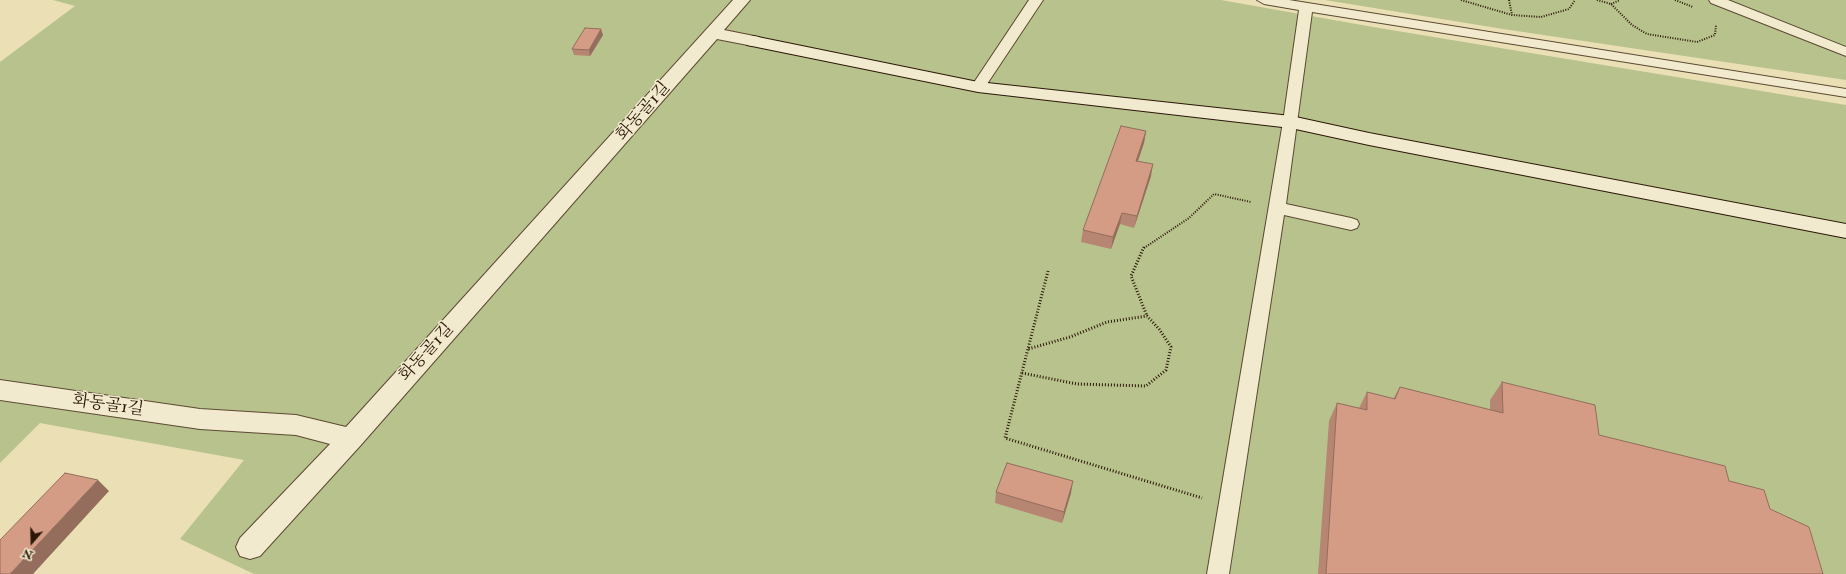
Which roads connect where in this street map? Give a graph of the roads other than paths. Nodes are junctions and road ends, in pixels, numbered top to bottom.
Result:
1 (742, 0) edge
2 (1036, 0) edge
3 (1264, 0) edge
4 (1716, 0) edge
5 (1306, 8) junction
6 (713, 33) junction
7 (1846, 52) edge
8 (978, 87) junction
9 (1846, 93) edge
10 (1291, 122) junction
11 (1277, 208) junction
12 (1351, 224) dead end
13 (1846, 231) edge
14 (0, 390) edge
15 (351, 439) junction
16 (250, 547) dead end
17 (1218, 574) edge

1 - 6 street, 화동골1길
2 - 8 lane
3 - 5 lane
4 - 7 lane
5 - 9 lane
5 - 10 lane
6 - 8 street
6 - 15 street, 화동골1길
8 - 10 street
10 - 11 lane
10 - 13 street
11 - 12 lane
11 - 17 lane
14 - 15 street, 화동골1길
15 - 16 street

